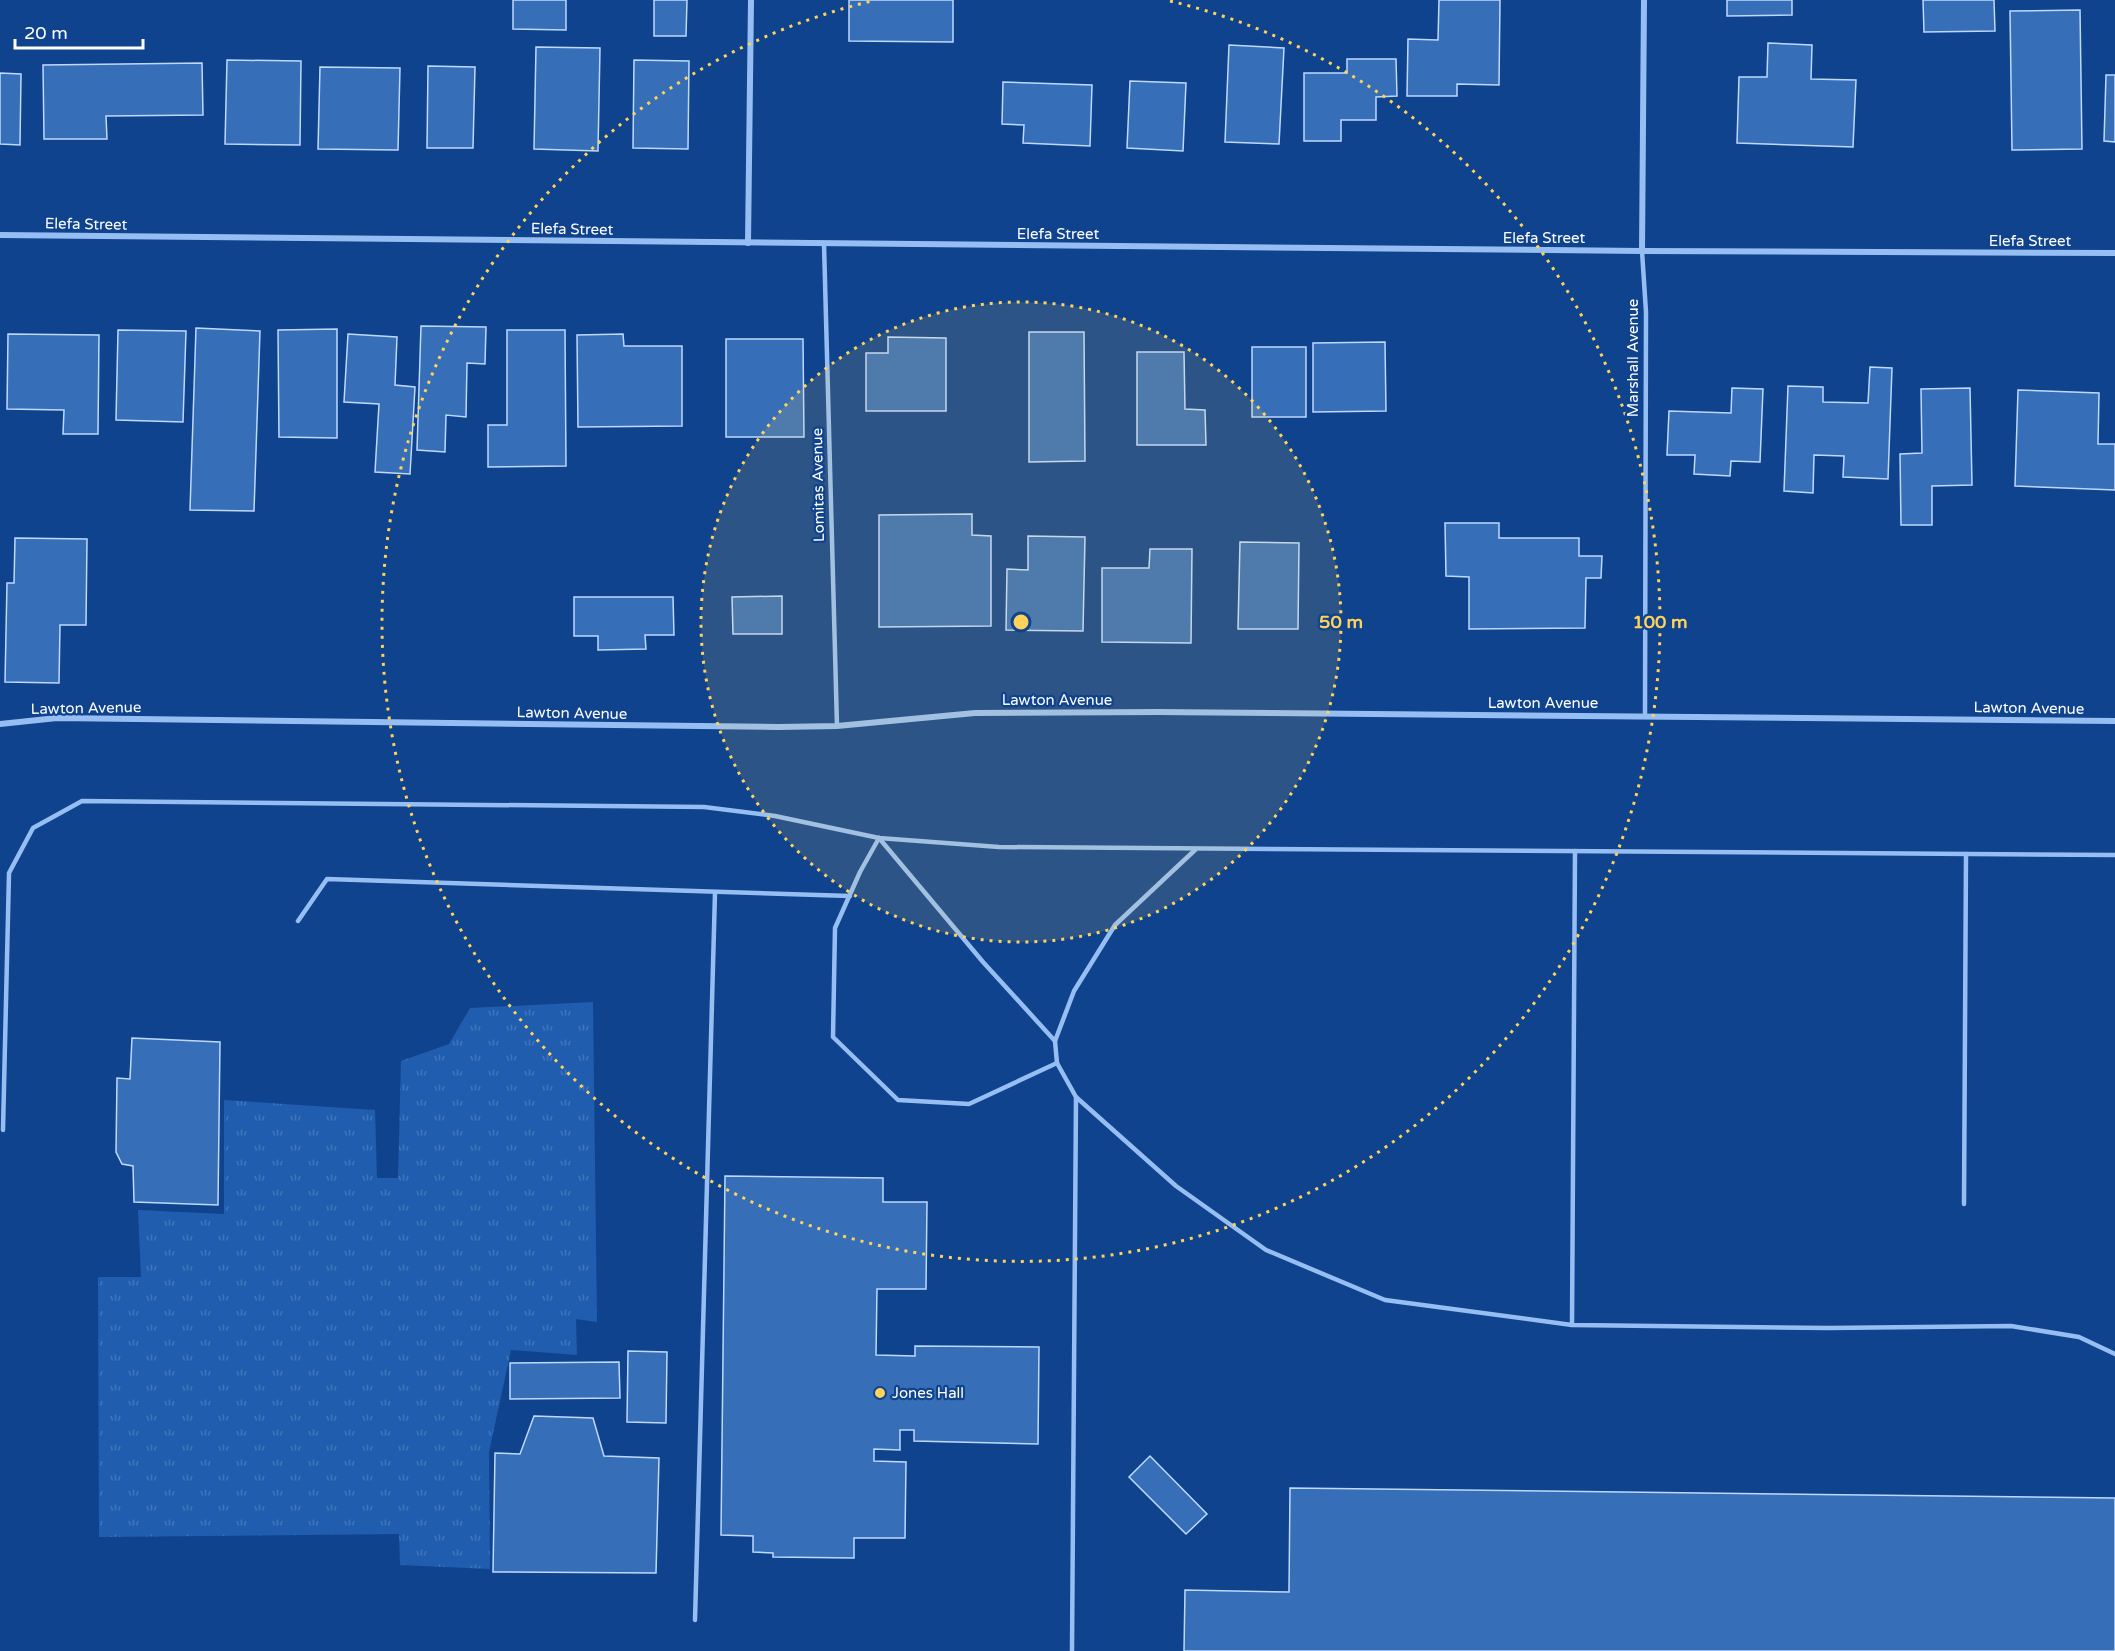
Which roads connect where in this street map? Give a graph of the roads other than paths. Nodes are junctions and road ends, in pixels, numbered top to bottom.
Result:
1 (751, 0) edge
2 (1644, 0) edge
3 (0, 236) edge
4 (748, 243) junction
5 (825, 244) junction
6 (1642, 251) junction
7 (2115, 254) edge
8 (1646, 715) junction
9 (2115, 721) edge
10 (0, 724) edge
11 (837, 726) junction
12 (879, 838) junction
13 (1195, 850) junction
14 (1575, 851) junction
15 (1966, 854) junction
16 (2115, 855) edge
17 (715, 893) junction
18 (850, 896) junction
19 (298, 921) dead end
20 (1054, 1041) junction
21 (1057, 1063) junction
22 (1076, 1097) junction
23 (3, 1130) dead end
24 (1964, 1204) dead end
25 (1572, 1325) junction
26 (2115, 1354) edge
27 (695, 1620) dead end
28 (1072, 1651) edge

1 - 4 street
2 - 6 street, Marshall Avenue
3 - 4 street, Elefa Street
4 - 5 street, Elefa Street
5 - 6 street, Elefa Street
5 - 11 lane, Lomitas Avenue
6 - 7 street, Elefa Street
6 - 8 lane, Marshall Avenue
8 - 9 street, Lawton Avenue
8 - 11 street, Lawton Avenue
10 - 11 street, Lawton Avenue
12 - 13 lane
12 - 18 lane
12 - 20 lane
12 - 23 lane
13 - 14 lane
13 - 20 lane
14 - 15 lane
14 - 25 lane
15 - 16 lane
15 - 24 lane
17 - 18 lane
17 - 19 lane
17 - 27 lane
18 - 21 lane
20 - 21 lane
21 - 22 lane
22 - 25 lane
22 - 28 lane
25 - 26 lane

